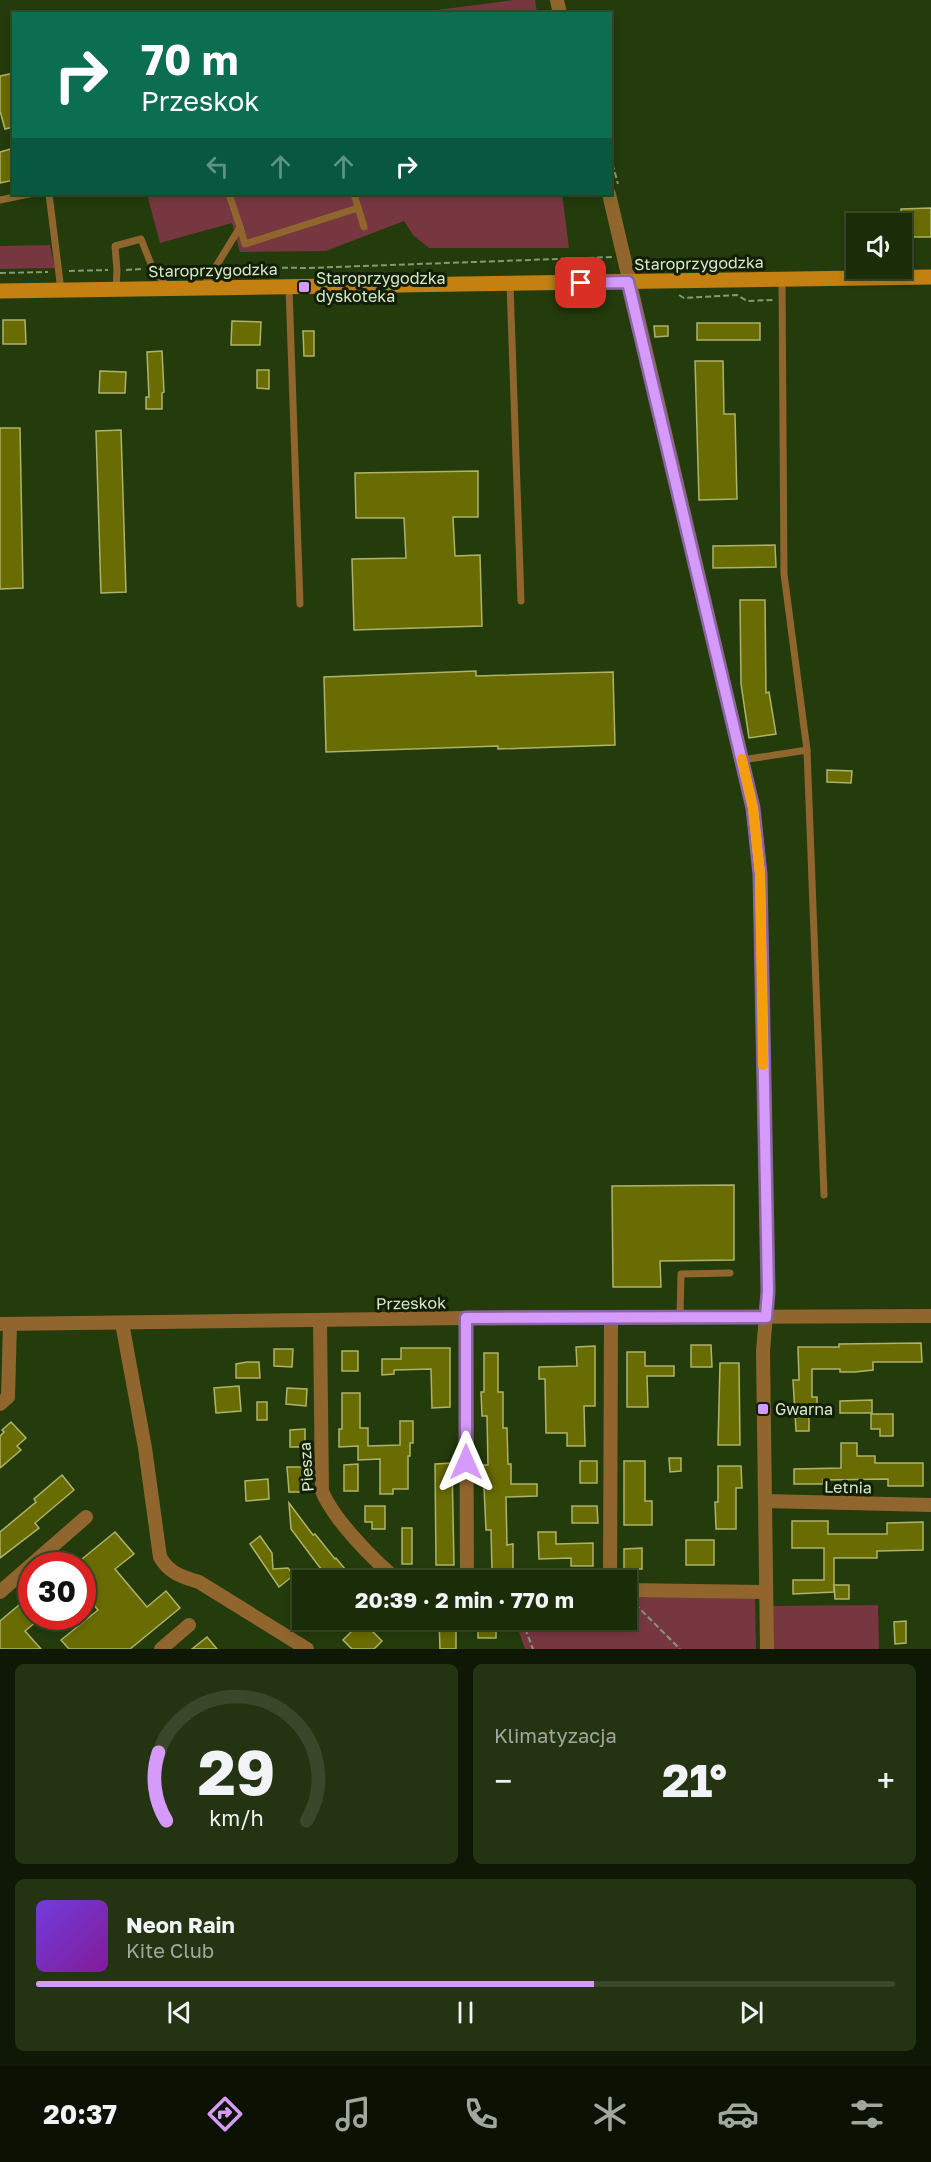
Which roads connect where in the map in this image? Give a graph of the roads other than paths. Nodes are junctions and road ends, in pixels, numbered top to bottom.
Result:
1 (24, 195) edge
2 (49, 195) edge
3 (229, 195) edge
4 (354, 195) edge
5 (609, 195) edge
6 (0, 200) edge
7 (358, 208) junction
8 (240, 227) junction
9 (364, 227) dead end
10 (931, 277) edge
11 (782, 280) junction
12 (628, 282) junction
13 (510, 284) junction
14 (289, 288) junction
15 (169, 289) junction
16 (203, 289) junction
17 (61, 290) junction
18 (116, 290) junction
19 (0, 291) edge
20 (521, 601) dead end
21 (300, 604) dead end
22 (807, 750) junction
23 (742, 760) junction
24 (824, 1195) dead end
25 (730, 1273) dead end
26 (931, 1316) edge
27 (766, 1317) junction
28 (466, 1318) junction
29 (611, 1318) junction
30 (680, 1318) junction
31 (320, 1322) junction
32 (122, 1323) junction
33 (5, 1324) edge
34 (0, 1404) edge
35 (765, 1501) junction
36 (931, 1505) edge
37 (86, 1517) dead end
38 (385, 1570) edge
39 (467, 1570) edge
40 (610, 1570) edge
41 (637, 1590) edge
42 (0, 1592) edge
43 (766, 1592) junction
44 (189, 1625) dead end
45 (161, 1649) edge
46 (307, 1649) edge
47 (767, 1649) edge

1 - 6 lane
2 - 17 lane
3 - 8 lane
4 - 7 lane
5 - 12 street
7 - 8 lane
7 - 9 lane
8 - 16 lane
10 - 11 street, Staroprzygodzka
11 - 12 street, Staroprzygodzka
11 - 22 lane
12 - 13 street, Staroprzygodzka
12 - 23 street
13 - 14 street, Staroprzygodzka
13 - 20 lane
14 - 16 street, Staroprzygodzka
14 - 21 lane
15 - 16 street, Staroprzygodzka
15 - 18 street, Staroprzygodzka
15 - 18 lane
17 - 18 street, Staroprzygodzka
17 - 19 street, Staroprzygodzka
22 - 23 lane
22 - 24 lane
23 - 27 street
25 - 30 lane
26 - 27 street, Przeskok
27 - 30 street, Przeskok
27 - 35 street
28 - 29 street, Przeskok
28 - 31 street, Przeskok
28 - 39 street
29 - 30 street, Przeskok
29 - 40 street
31 - 32 street, Przeskok
31 - 38 street, Piesza
32 - 33 street, Przeskok
32 - 46 street
33 - 34 street
35 - 36 street, Letnia
35 - 43 street
37 - 42 street
41 - 43 street
43 - 47 street
44 - 45 street

